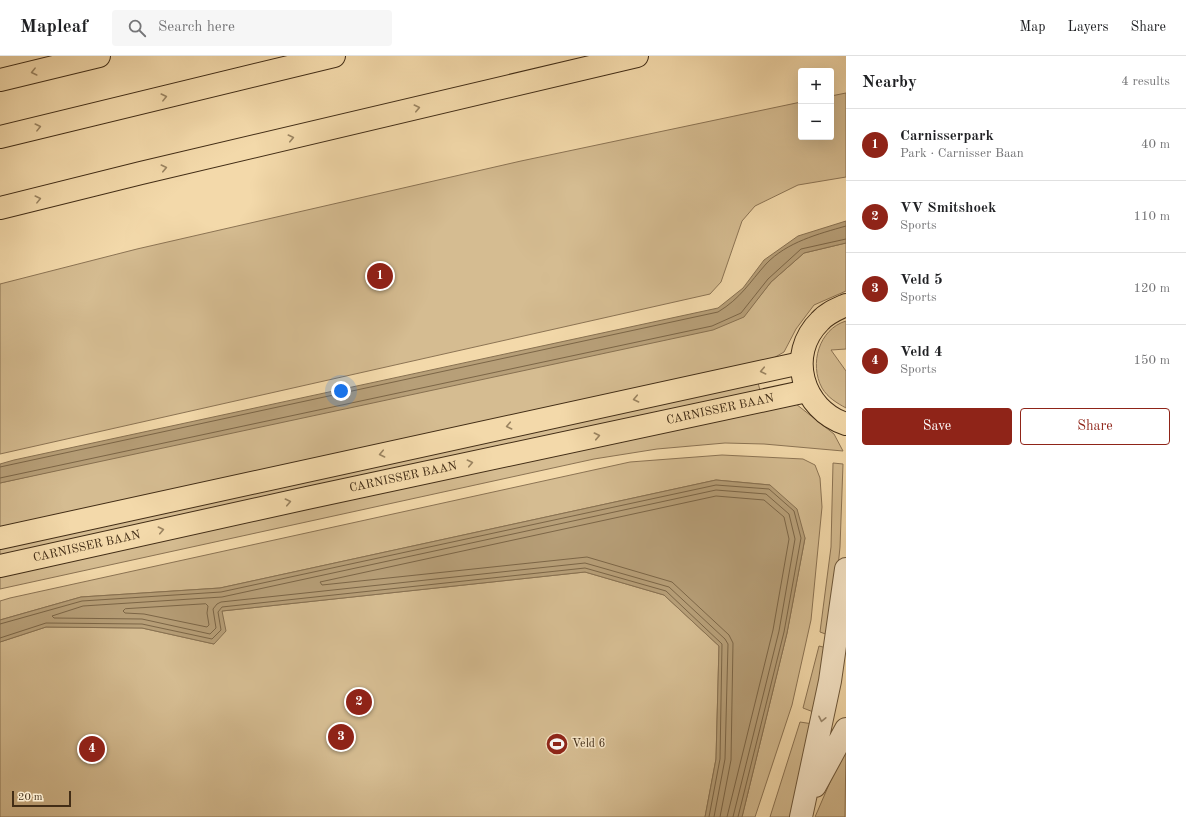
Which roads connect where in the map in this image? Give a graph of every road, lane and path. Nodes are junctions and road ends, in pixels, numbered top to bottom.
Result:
1 (99, 56) edge
2 (334, 56) edge
3 (637, 56) edge
4 (0, 80) edge
5 (0, 136) edge
6 (0, 208) edge
7 (846, 305) edge
8 (801, 363) junction
9 (807, 391) junction
10 (846, 424) edge
11 (0, 538) edge
12 (0, 566) edge
13 (846, 569) edge
14 (838, 682) edge
15 (846, 729) edge
16 (802, 812) edge

1 -> 4 main road
5 -> 2 main road
6 -> 3 main road
7 - 8 main road
8 - 9 main road
8 -> 11 main road
9 - 10 main road
12 -> 9 main road, CARNISSER BAAN
13 - 14 street
14 -> 16 street
15 - 16 street

